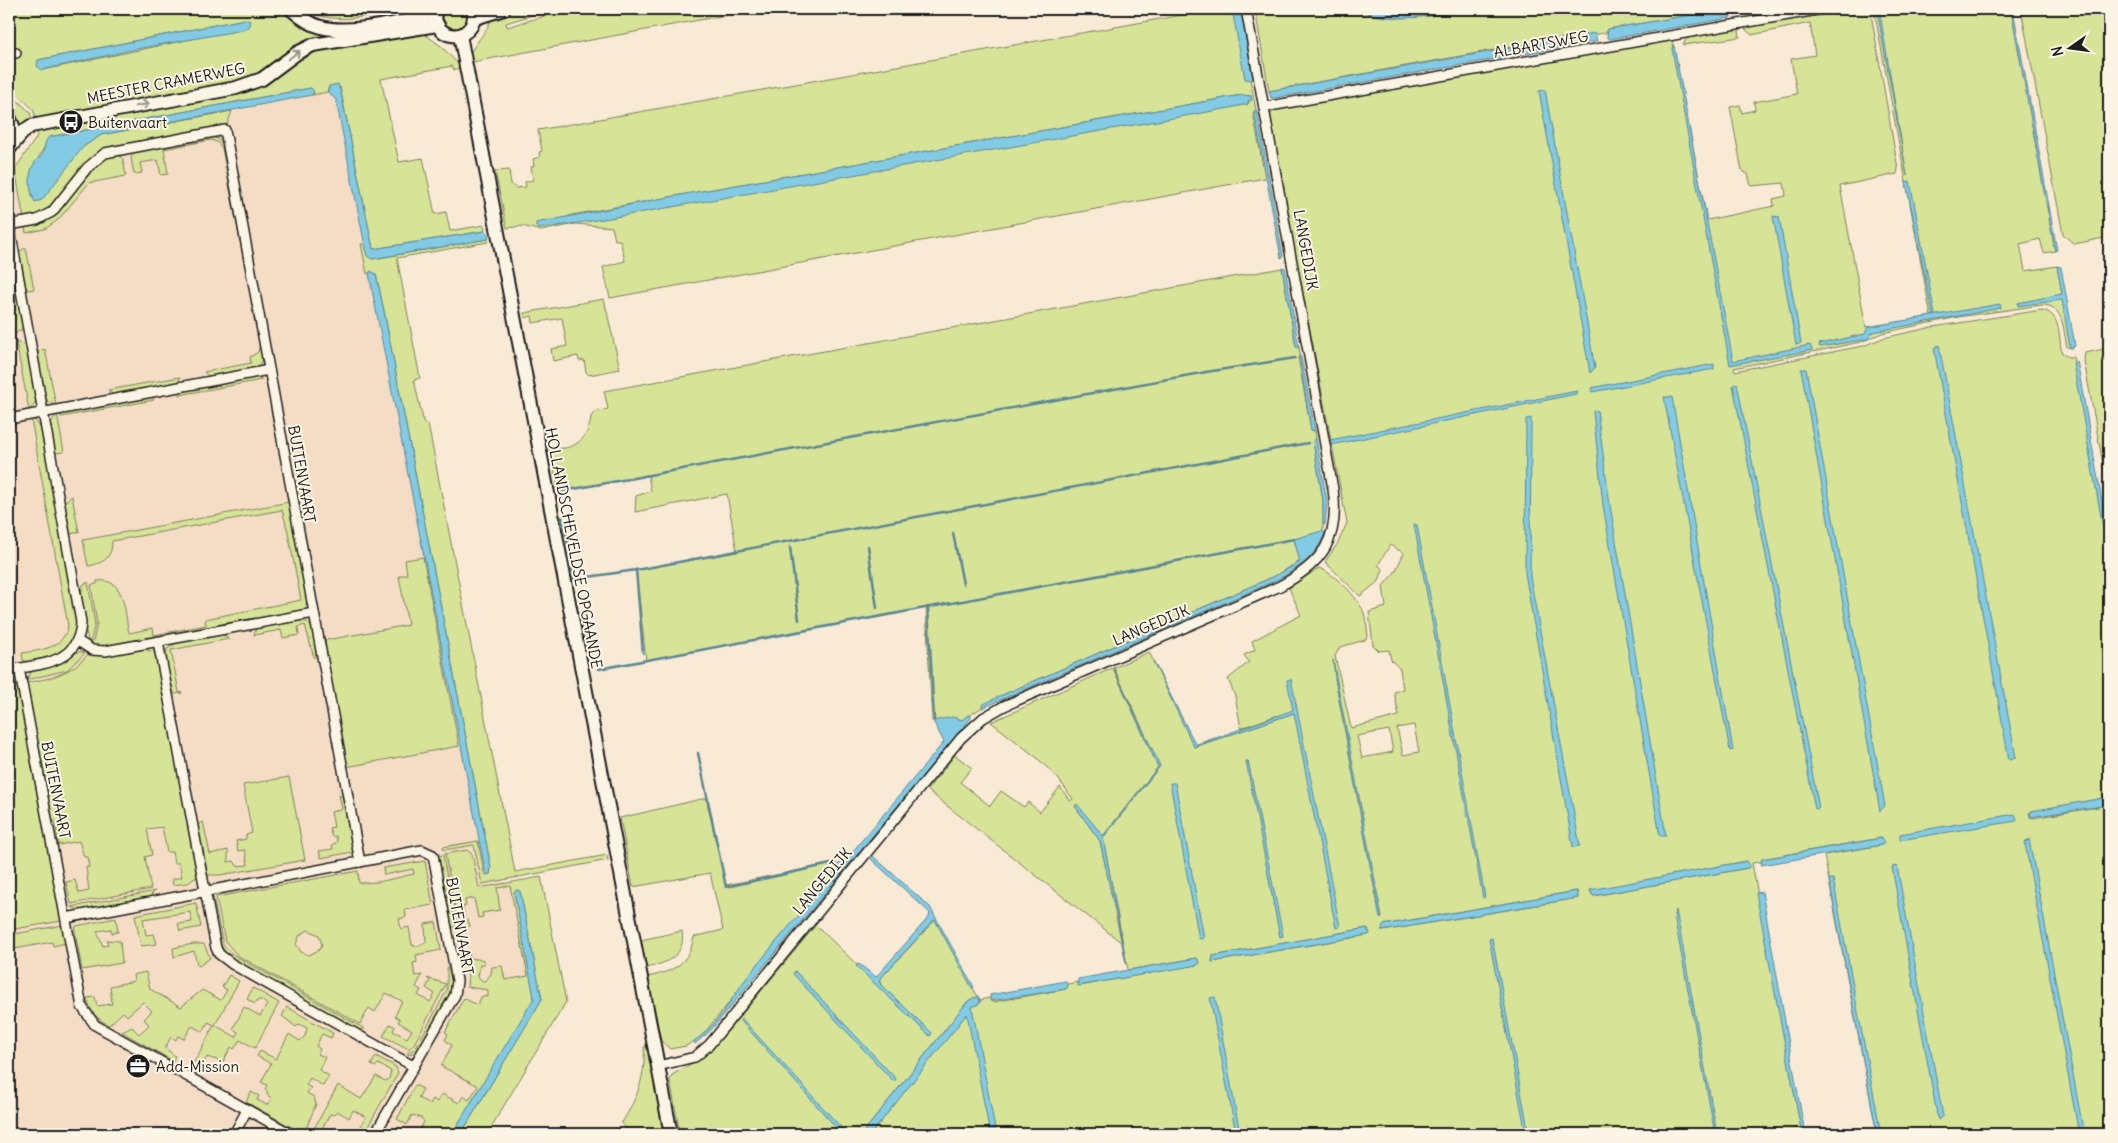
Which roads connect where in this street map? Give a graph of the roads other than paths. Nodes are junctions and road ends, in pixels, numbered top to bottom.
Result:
1 (291, 9) edge
2 (504, 9) edge
3 (1246, 9) edge
4 (1824, 9) edge
5 (474, 13) edge
6 (436, 15) edge
7 (460, 35) junction
8 (1264, 107) junction
9 (9, 117) edge
10 (12, 145) edge
11 (9, 225) edge
12 (269, 370) junction
13 (43, 412) junction
14 (9, 418) edge
15 (314, 613) junction
16 (78, 642) junction
17 (158, 642) junction
18 (19, 668) junction
19 (9, 670) edge
20 (360, 862) junction
21 (204, 891) junction
22 (66, 918) junction
23 (413, 1066) junction
24 (658, 1066) junction
25 (247, 1110) junction
26 (234, 1134) edge
27 (291, 1134) edge
28 (376, 1134) edge
29 (671, 1134) edge

1 - 6 street
2 - 5 street
3 - 8 street, LANGEDIJK
4 - 8 street, ALBARTSWEG
5 - 7 street
6 - 7 street
10 -> 6 street, MEESTER CRAMERWEG
7 - 24 street, HOLLANDSCHEVELDSE OPGAANDE
8 - 24 street, LANGEDIJK
9 - 10 street
11 - 12 street, BUITENVAART
11 - 13 street, BUITENVAART
12 - 13 street
12 - 15 street, BUITENVAART
13 - 14 street
13 - 16 street, BUITENVAART
15 - 17 street
15 - 20 street, BUITENVAART
16 - 17 street
16 - 18 street
17 - 21 street
18 - 19 street
18 - 22 street, BUITENVAART
20 - 21 street, BUITENVAART
20 - 23 street, BUITENVAART
21 - 22 street, BUITENVAART
21 - 23 street
22 - 25 street, BUITENVAART
23 - 28 street, BUITENVAART
24 - 29 street
25 - 26 street
25 - 27 street, BUITENVAART

